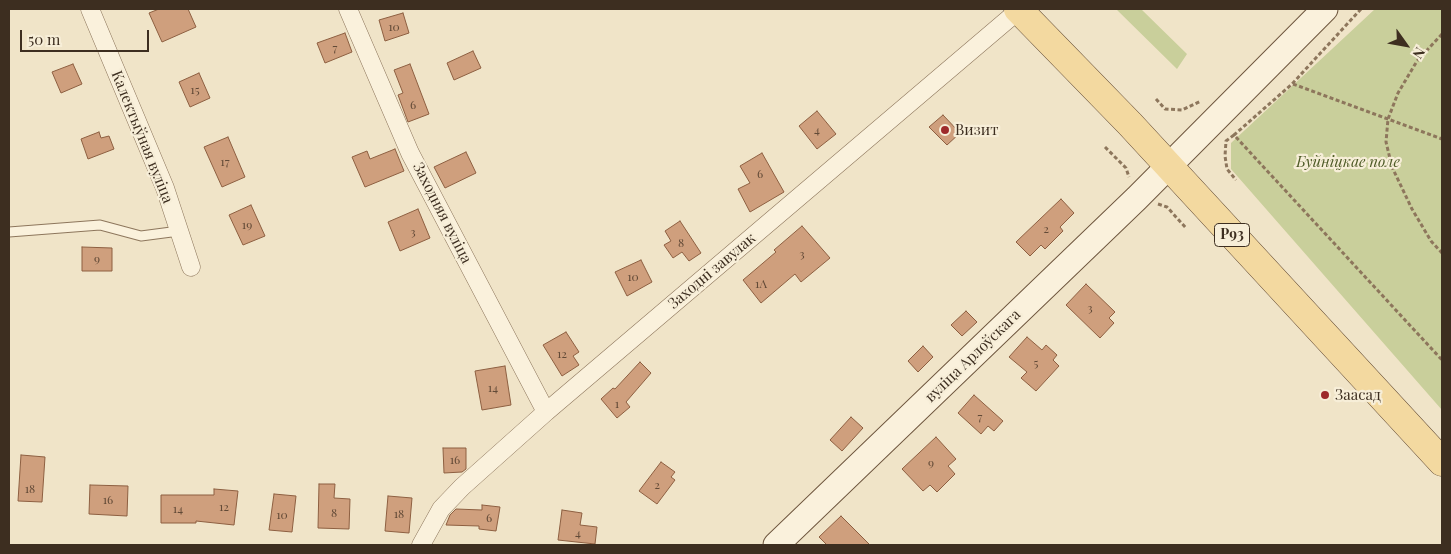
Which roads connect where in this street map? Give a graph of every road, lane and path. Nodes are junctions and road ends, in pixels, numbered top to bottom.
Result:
1 (90, 9) edge
2 (348, 9) edge
3 (1018, 9) edge
4 (1325, 9) edge
5 (1361, 9) edge
6 (1442, 34) edge
7 (1292, 84) junction
8 (1156, 99) dead end
9 (1201, 101) dead end
10 (1388, 119) junction
11 (1234, 135) junction
12 (1442, 139) edge
13 (1105, 146) dead end
14 (1168, 167) junction
15 (1129, 178) dead end
16 (1236, 180) dead end
17 (1154, 202) dead end
18 (1186, 228) dead end
19 (179, 230) junction
20 (9, 232) edge
21 (1442, 253) edge
22 (191, 267) dead end
23 (1442, 360) edge
24 (546, 412) junction
25 (1442, 462) edge
26 (421, 545) edge
27 (776, 545) edge

1 - 19 street, Калектыўная вуліца
2 - 24 street, Заходняя вуліца
3 - 14 main road, Р93
3 - 24 street, Заходні завулак
4 - 14 street, вуліца Арлоўскага
5 - 7 path
6 - 10 path
7 - 10 path
7 - 11 path
8 - 9 path
10 - 12 path
10 - 21 path
11 - 16 path
11 - 23 path
13 - 15 path
14 - 25 main road, Р93
14 - 27 street, вуліца Арлоўскага
17 - 18 path
19 - 20 lane
19 - 22 street, Калектыўная вуліца
24 - 26 street, Заходні завулак

